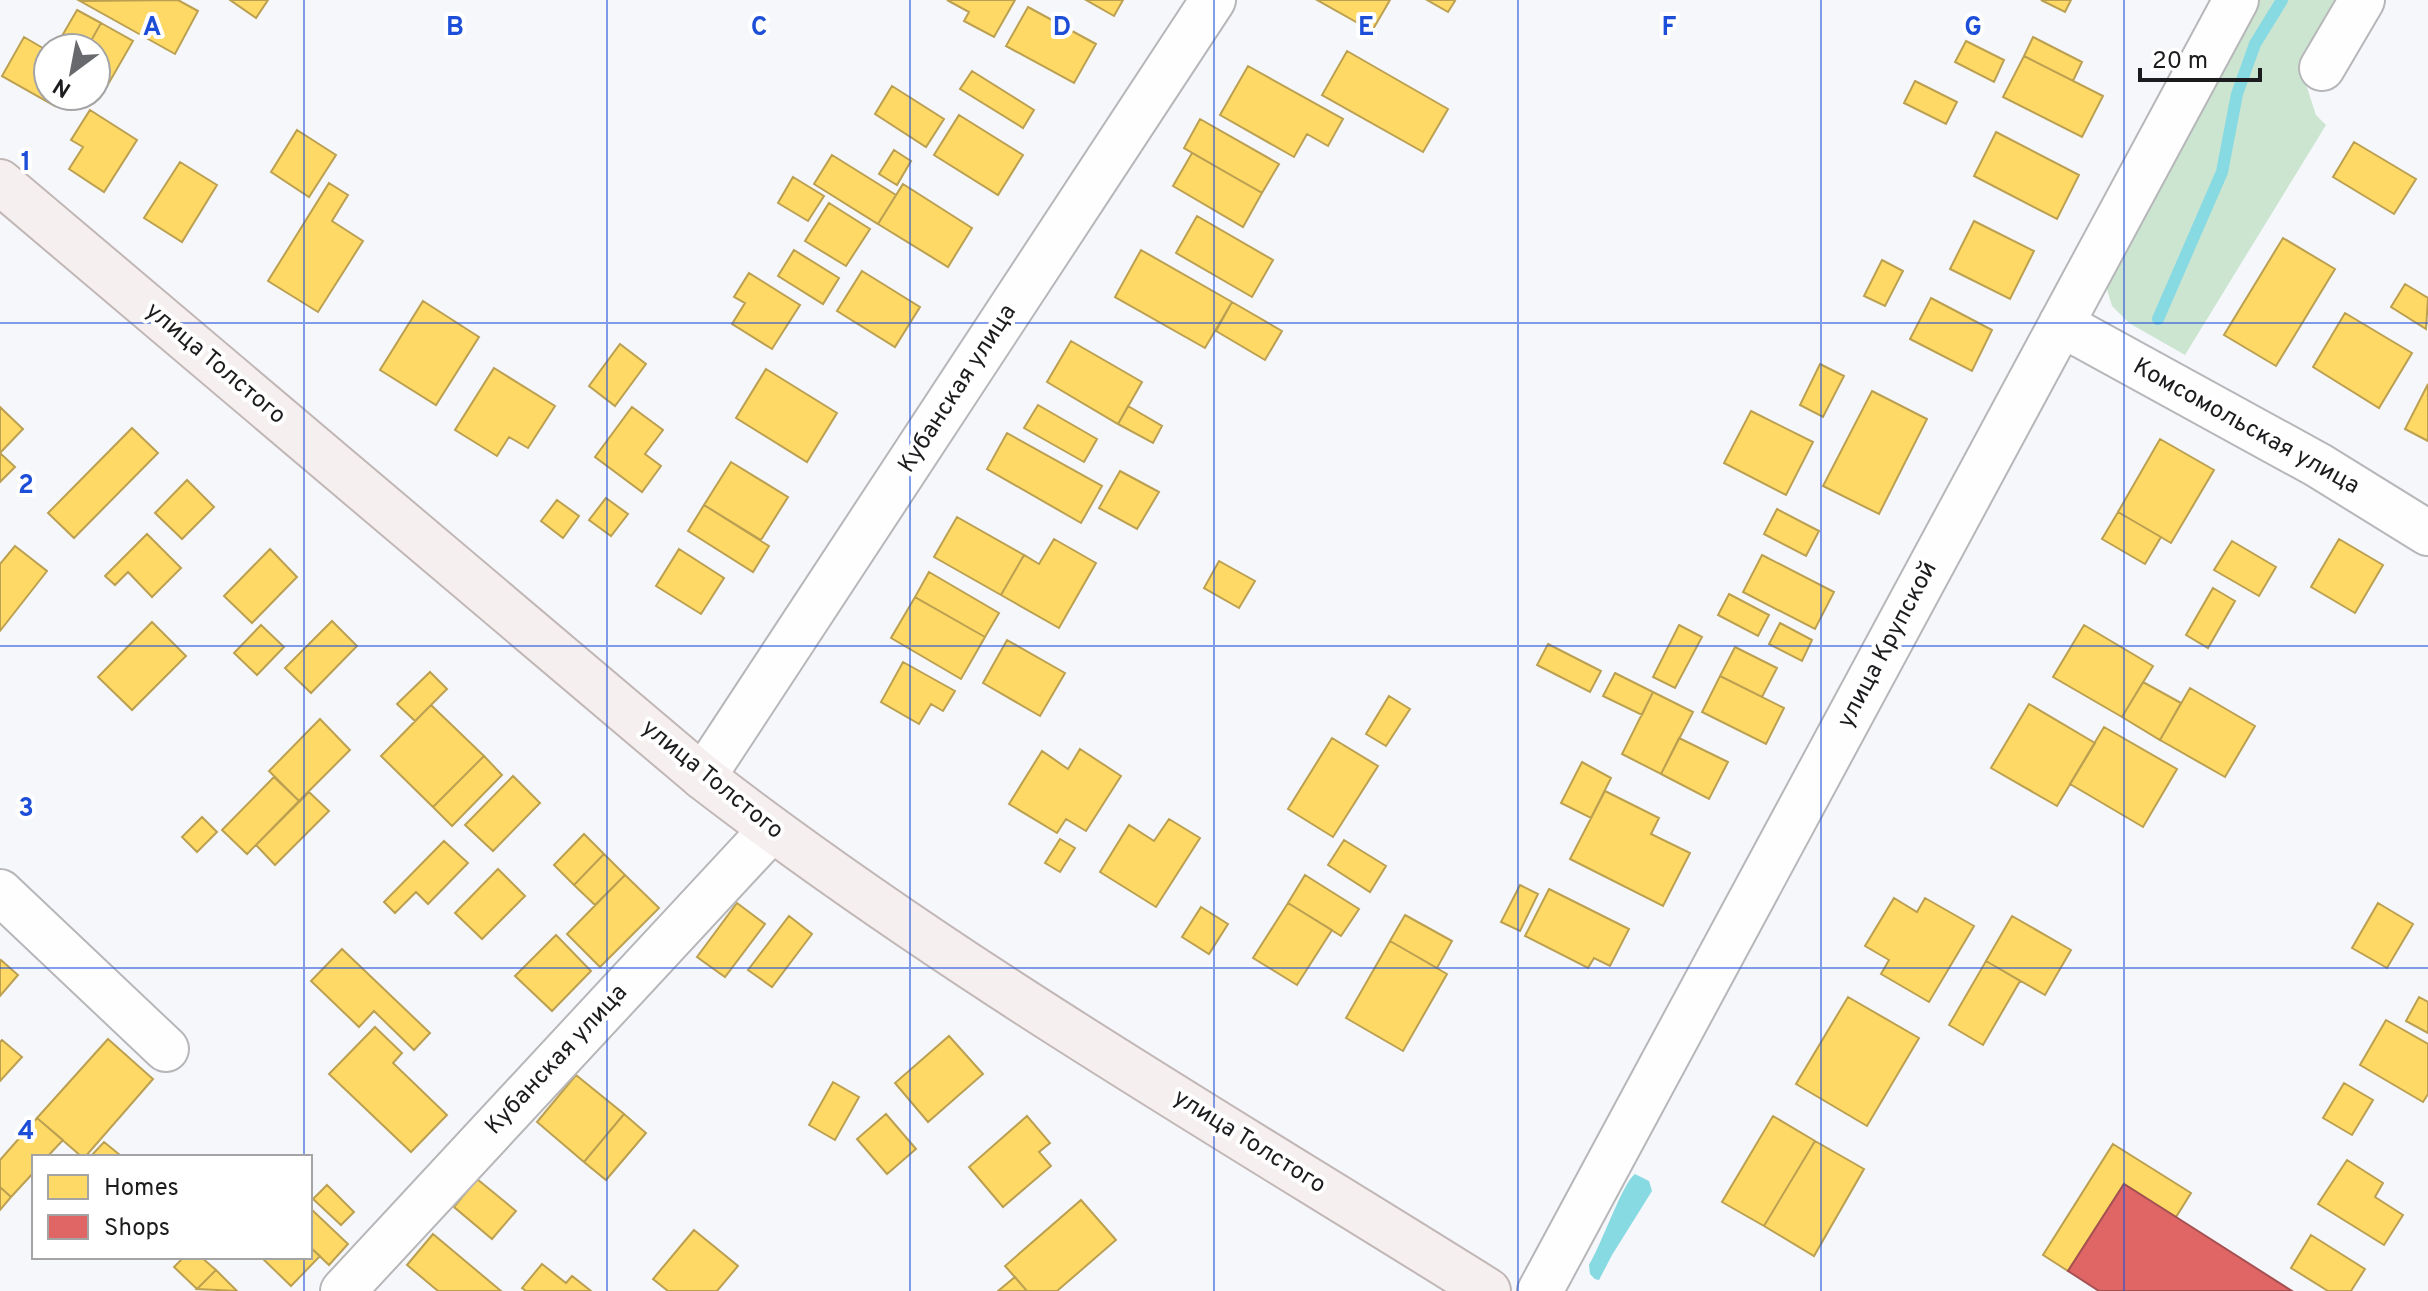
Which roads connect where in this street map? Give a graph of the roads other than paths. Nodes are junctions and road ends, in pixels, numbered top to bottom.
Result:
1 (1213, 0) edge
2 (2236, 0) edge
3 (2362, 0) edge
4 (2322, 68) dead end
5 (0, 182) edge
6 (2061, 324) junction
7 (2428, 533) edge
8 (703, 777) junction
9 (771, 830) junction
10 (0, 892) edge
11 (166, 1049) dead end
12 (343, 1291) edge
13 (1488, 1291) edge
14 (1540, 1291) edge

1 - 8 street, Кубанская улица
2 - 6 street, улица Крупской
3 - 4 street
5 - 8 main road, улица Толстого
6 - 7 street, Комсомольская улица
6 - 14 street, улица Крупской
8 - 9 main road, улица Толстого
9 - 12 street, Кубанская улица
9 - 13 main road, улица Толстого
10 - 11 street

